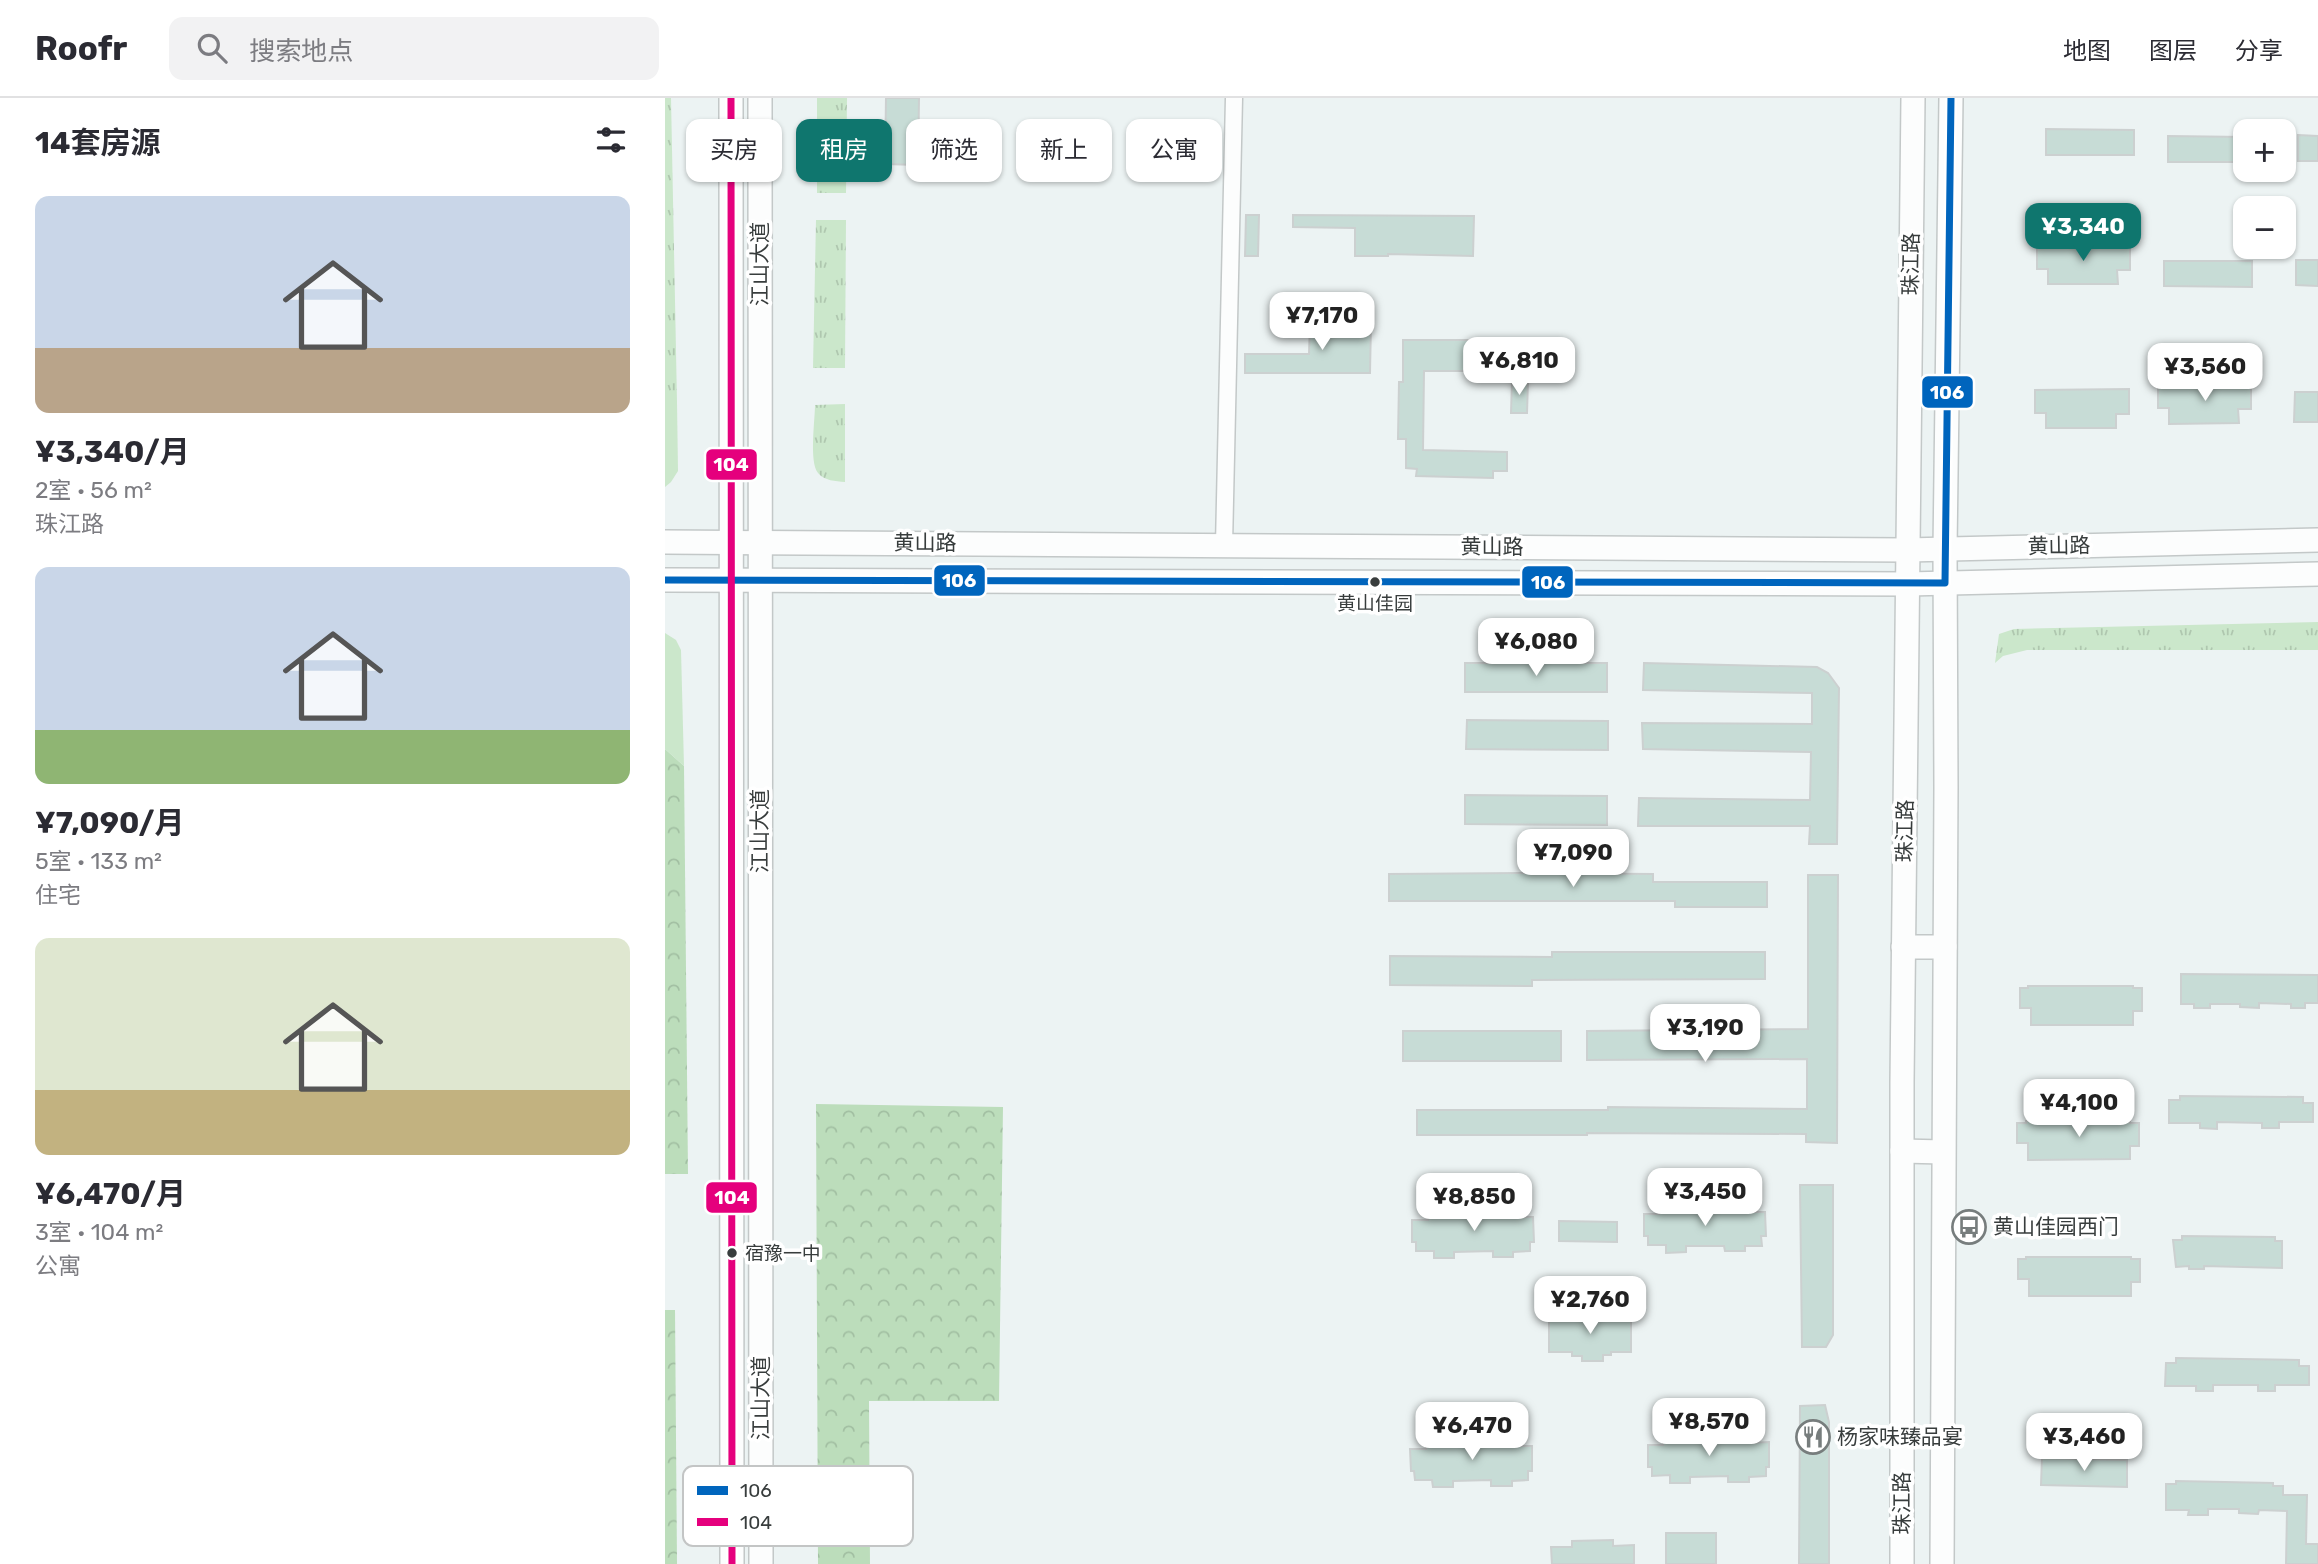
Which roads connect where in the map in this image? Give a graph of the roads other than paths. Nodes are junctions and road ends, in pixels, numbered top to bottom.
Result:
1 (731, 98) edge
2 (760, 98) edge
3 (1234, 98) edge
4 (1913, 98) edge
5 (1951, 98) edge
6 (2318, 540) edge
7 (665, 542) edge
8 (730, 542) junction
9 (760, 542) junction
10 (1224, 545) junction
11 (1945, 549) junction
12 (1907, 550) junction
13 (2318, 574) edge
14 (665, 580) edge
15 (730, 580) junction
16 (759, 580) junction
17 (1945, 583) junction
18 (1908, 584) junction
19 (1903, 947) junction
20 (1945, 947) junction
21 (1902, 1151) junction
22 (1943, 1152) junction
23 (732, 1466) edge
24 (761, 1466) edge
25 (732, 1546) edge
26 (761, 1546) edge
27 (732, 1564) edge
28 (761, 1564) edge
29 (1902, 1564) edge
30 (1942, 1564) edge

1 - 8 main road, 江山大道
2 - 9 main road, 江山大道
3 - 10 street
4 - 12 main road, 珠江路
5 - 11 main road, 珠江路
6 - 11 main road, 黄山路
7 - 8 main road, 黄山路
8 - 9 main road, 黄山路
8 - 15 main road, 江山大道
9 - 10 main road, 黄山路
9 - 16 main road, 江山大道
10 - 12 main road, 黄山路
11 - 12 main road, 黄山路
11 - 17 main road, 珠江路
12 - 18 main road, 珠江路
13 - 17 main road, 黄山路
14 - 15 main road, 黄山路
15 - 16 main road, 黄山路
15 - 23 main road, 江山大道
16 - 18 main road, 黄山路
16 - 24 main road, 江山大道
17 - 18 main road, 黄山路
17 - 20 main road, 珠江路
18 - 19 main road, 珠江路
19 - 20 main road
19 - 21 main road, 珠江路
20 - 22 main road, 珠江路
21 - 22 main road
21 - 29 main road, 珠江路
22 - 30 main road, 珠江路
25 - 27 main road, 江山大道
26 - 28 main road, 江山大道

